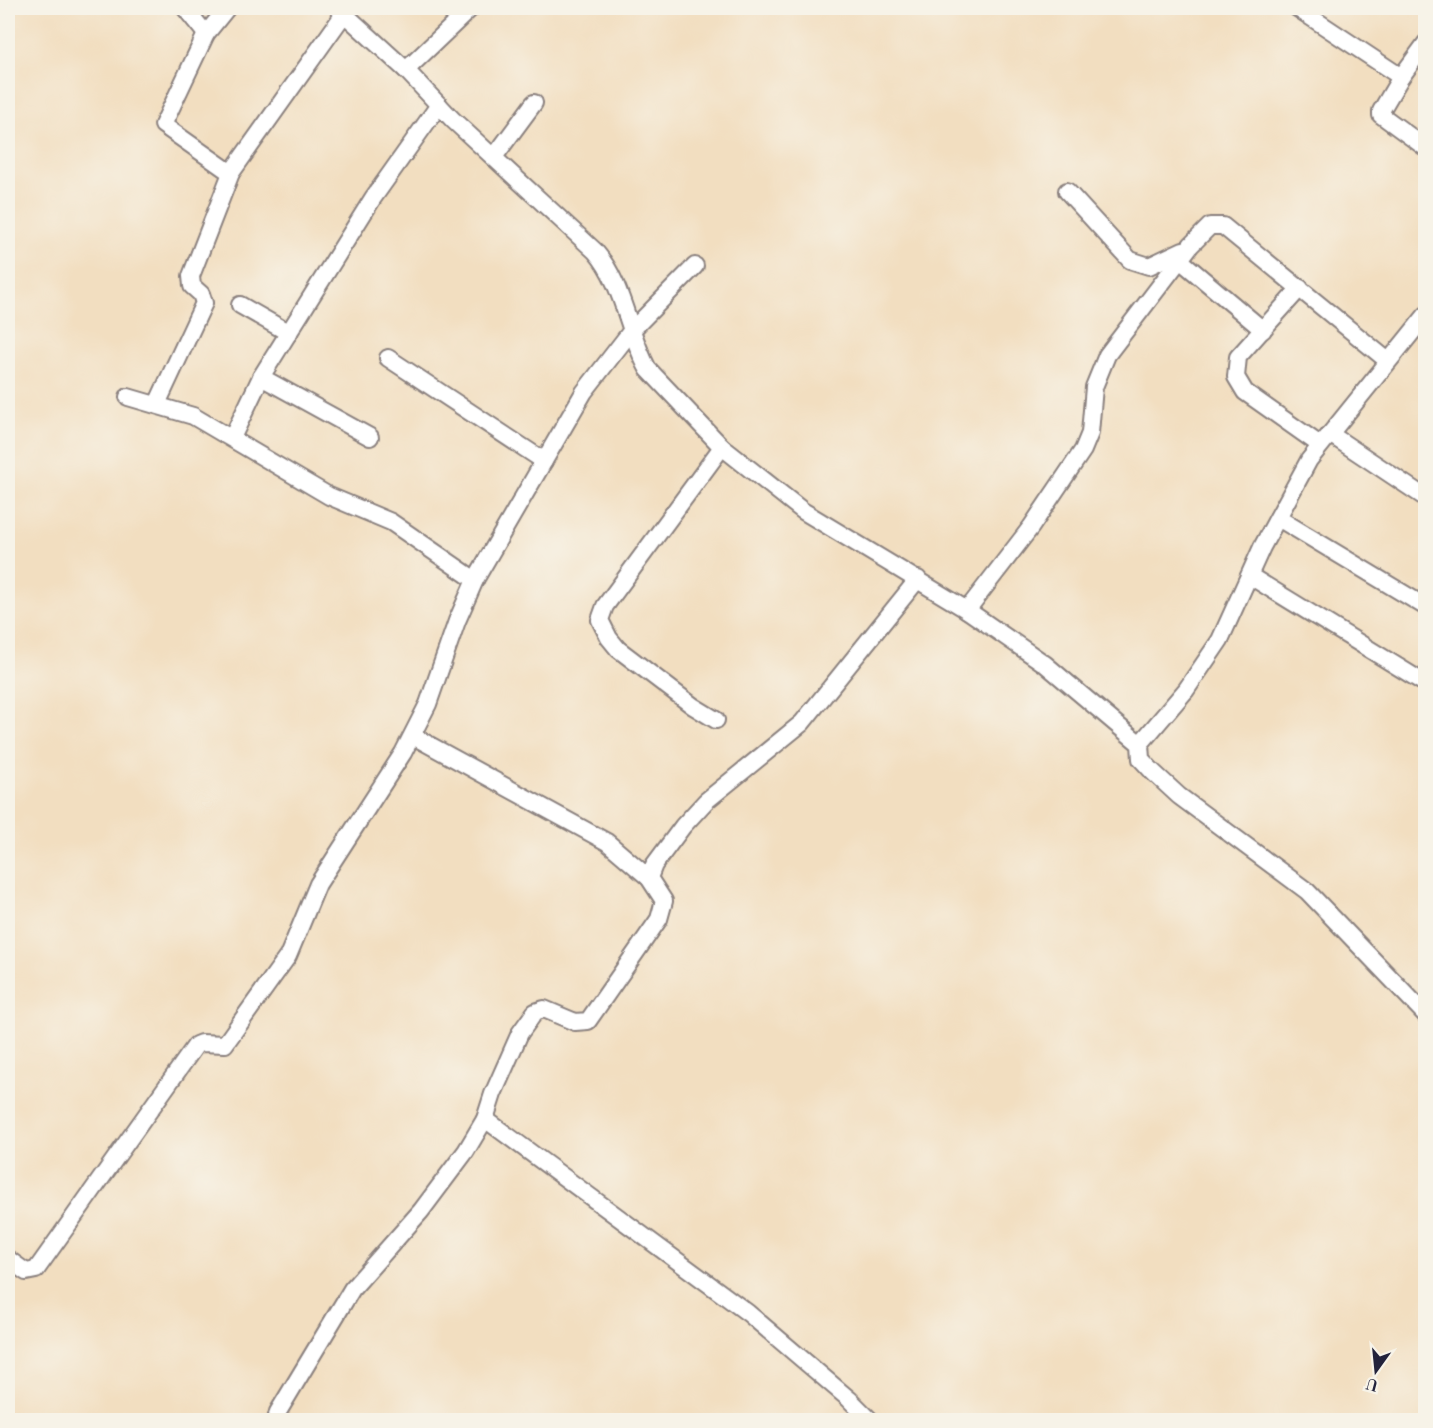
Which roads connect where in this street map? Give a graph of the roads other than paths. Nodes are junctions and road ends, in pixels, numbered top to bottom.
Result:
1 (185, 8) edge
2 (227, 8) edge
3 (471, 8) edge
4 (1297, 8) edge
5 (341, 11) edge
6 (206, 34) junction
7 (1425, 43) edge
8 (406, 70) junction
9 (1401, 77) junction
10 (534, 104) dead end
11 (439, 105) junction
12 (1425, 148) edge
13 (494, 157) junction
14 (231, 173) junction
15 (1067, 191) dead end
16 (1191, 245) junction
17 (1180, 260) junction
18 (695, 266) dead end
19 (1300, 288) junction
20 (240, 304) dead end
21 (1425, 315) edge
22 (632, 330) junction
23 (1263, 330) junction
24 (289, 333) junction
25 (388, 358) dead end
26 (1388, 362) junction
27 (261, 377) junction
28 (128, 397) dead end
29 (158, 404) junction
30 (370, 437) dead end
31 (232, 438) junction
32 (1325, 440) junction
33 (722, 447) junction
34 (544, 461) junction
35 (1425, 498) edge
36 (1278, 518) junction
37 (1250, 576) junction
38 (475, 579) junction
39 (918, 579) junction
40 (1425, 607) edge
41 (967, 610) junction
42 (1425, 684) edge
43 (716, 720) dead end
44 (413, 736) junction
45 (1140, 744) junction
46 (649, 878) junction
47 (1425, 1015) edge
48 (485, 1119) junction
49 (8, 1259) edge
50 (276, 1420) edge
51 (870, 1420) edge

1 - 6 street
2 - 6 street
3 - 8 street
4 - 9 street
5 - 8 street
5 - 14 street
6 - 14 street
7 - 9 street
8 - 11 street
9 - 12 street
10 - 13 street
11 - 13 street
11 - 24 street
13 - 22 street
14 - 29 street
15 - 16 street
16 - 17 street
16 - 19 street
17 - 23 street
17 - 41 street
18 - 22 street
19 - 23 street
19 - 26 street
20 - 24 street
21 - 26 street
22 - 33 street
22 - 34 street
23 - 32 street
24 - 27 street
25 - 34 street
26 - 32 street
27 - 30 street
27 - 31 street
28 - 29 street
29 - 31 street
31 - 38 street
32 - 35 street
32 - 36 street
33 - 39 street
33 - 43 street
34 - 38 street
36 - 37 street
36 - 40 street
37 - 42 street
37 - 45 street
38 - 44 street
39 - 41 street
39 - 46 street
41 - 45 street
44 - 46 street
44 - 49 street
45 - 47 street
46 - 48 street
48 - 50 street
48 - 51 street

